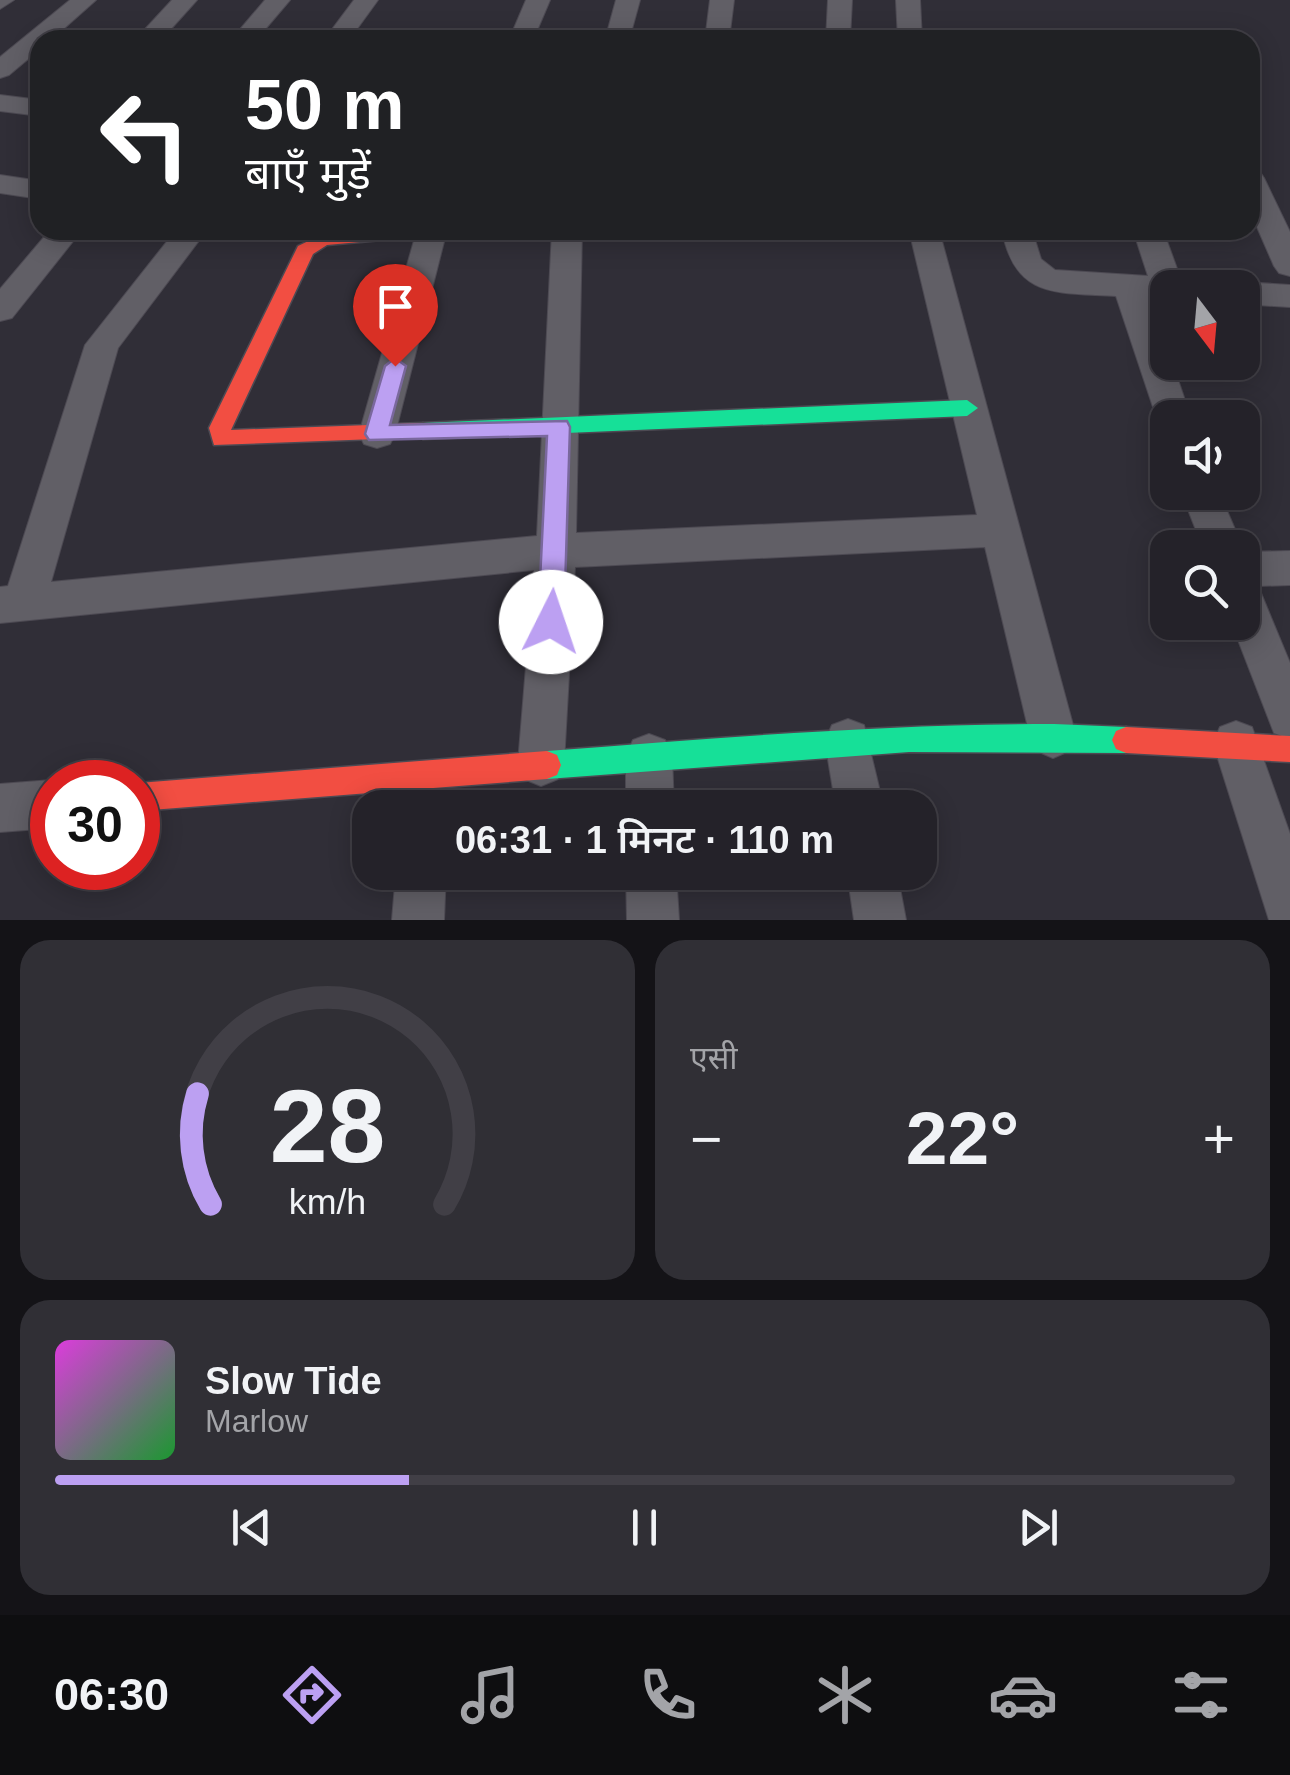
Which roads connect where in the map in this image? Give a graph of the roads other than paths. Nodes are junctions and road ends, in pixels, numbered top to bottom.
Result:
1 (84, 0) edge
2 (185, 0) edge
3 (278, 0) edge
4 (366, 0) edge
5 (538, 0) edge
6 (628, 0) edge
7 (722, 0) edge
8 (840, 0) edge
9 (908, 0) edge
10 (48, 30) edge
11 (156, 30) edge
12 (252, 30) edge
13 (344, 30) edge
14 (525, 30) edge
15 (620, 30) edge
16 (718, 30) edge
17 (838, 30) edge
18 (910, 30) edge
19 (30, 45) edge
20 (0, 70) edge
21 (0, 103) edge
22 (30, 107) edge
23 (0, 184) edge
24 (30, 188) edge
25 (1260, 200) edge
26 (59, 240) edge
27 (184, 240) edge
28 (345, 240) edge
29 (426, 240) edge
30 (567, 240) edge
31 (926, 240) edge
32 (1019, 240) edge
33 (1151, 240) edge
34 (1290, 266) edge
35 (1162, 270) edge
36 (1130, 286) junction
37 (1150, 287) edge
38 (1260, 294) edge
39 (1290, 296) edge
40 (0, 310) edge
41 (1166, 400) edge
42 (967, 408) junction
43 (559, 427) junction
44 (376, 434) junction
45 (998, 530) junction
46 (556, 551) junction
47 (1260, 568) edge
48 (1290, 568) edge
49 (12, 604) edge
50 (1259, 640) edge
51 (1290, 718) edge
52 (1053, 736) junction
53 (848, 741) junction
54 (1236, 743) junction
55 (1290, 749) edge
56 (648, 756) junction
57 (541, 763) junction
58 (428, 790) edge
59 (649, 790) edge
60 (857, 790) edge
61 (352, 792) edge
62 (160, 796) edge
63 (30, 806) edge
64 (0, 808) edge
65 (420, 890) edge
66 (652, 890) edge
67 (875, 890) edge
68 (1290, 909) edge
69 (418, 920) edge
70 (652, 920) edge
71 (880, 920) edge

1 - 10 street
2 - 11 street
3 - 12 street
4 - 13 street
5 - 14 street
6 - 15 street
7 - 16 street
8 - 17 street
9 - 18 street
19 - 20 street
21 - 22 street
23 - 24 street
25 - 34 street
26 - 40 street
27 - 49 street
28 - 44 street
29 - 44 street
30 - 43 street
31 - 42 street
32 - 36 street
33 - 35 street
36 - 37 street
36 - 41 street
38 - 39 street
42 - 43 street
42 - 45 street
43 - 44 street
43 - 46 street
45 - 46 street
45 - 52 street
46 - 49 street
46 - 57 street
47 - 48 street
50 - 51 street
52 - 53 street
52 - 54 street
53 - 56 street
53 - 60 street
54 - 55 street
54 - 68 street
56 - 57 street
56 - 59 street
57 - 58 street
61 - 62 street
63 - 64 street
65 - 69 street
66 - 70 street
67 - 71 street

